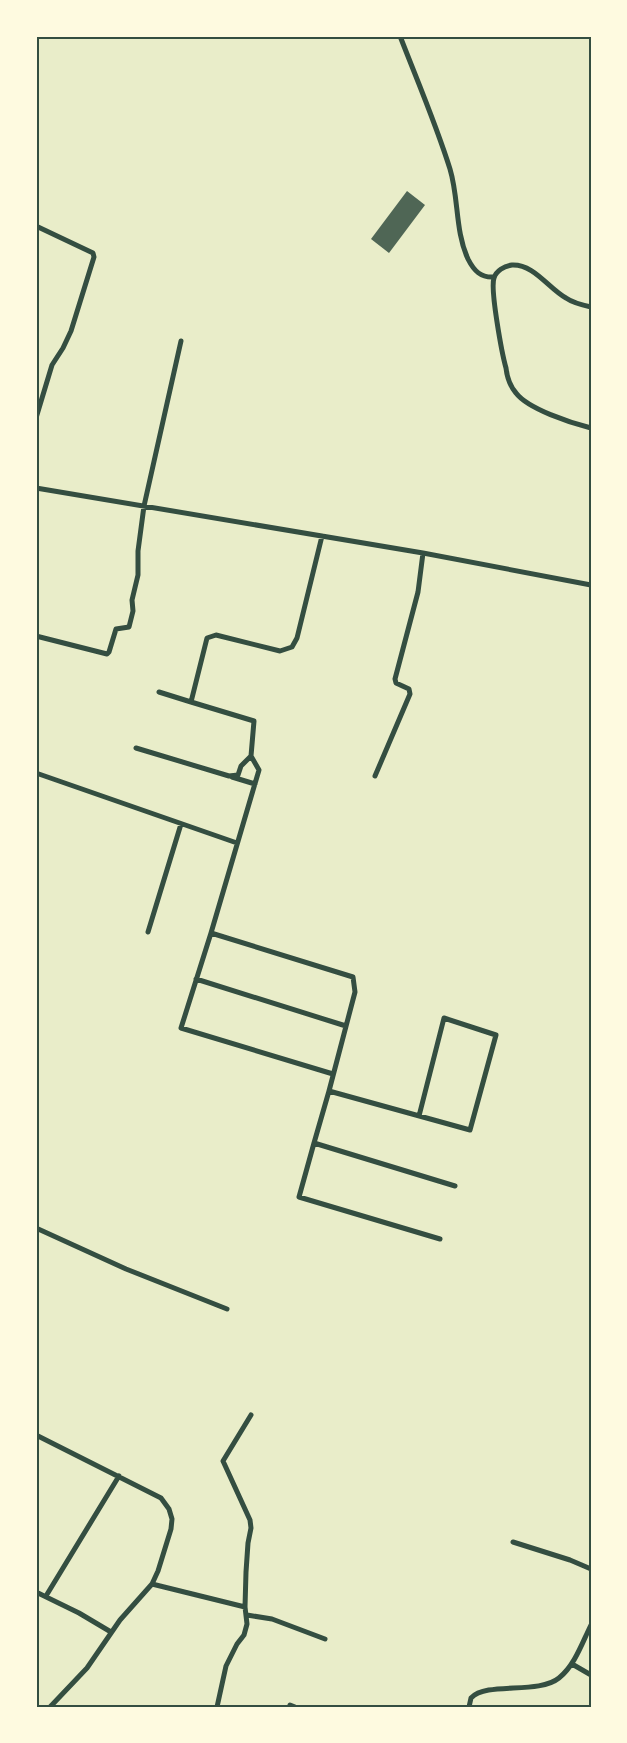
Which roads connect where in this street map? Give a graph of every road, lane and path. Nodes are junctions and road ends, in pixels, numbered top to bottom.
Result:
1 (400, 36) edge
2 (36, 226) edge
3 (494, 277) junction
4 (591, 306) edge
5 (181, 341) dead end
6 (36, 418) edge
7 (591, 428) edge
8 (36, 488) edge
9 (144, 506) junction
10 (322, 536) junction
11 (422, 553) junction
12 (591, 585) edge
13 (36, 636) edge
14 (159, 692) dead end
15 (191, 702) junction
16 (136, 748) dead end
17 (251, 756) junction
18 (36, 773) edge
19 (229, 776) junction
20 (375, 776) dead end
21 (255, 784) junction
22 (181, 824) junction
23 (237, 843) junction
24 (148, 932) dead end
25 (211, 933) junction
26 (196, 979) junction
27 (346, 1026) junction
28 (333, 1074) junction
29 (329, 1091) junction
30 (419, 1116) junction
31 (314, 1143) junction
32 (455, 1186) dead end
33 (36, 1228) edge
34 (440, 1239) dead end
35 (227, 1310) dead end
36 (251, 1415) dead end
37 (36, 1435) edge
38 (119, 1476) junction
39 (513, 1542) dead end
40 (591, 1569) edge
41 (152, 1584) junction
42 (36, 1592) edge
43 (46, 1596) junction
44 (245, 1607) junction
45 (246, 1614) junction
46 (591, 1626) edge
47 (111, 1632) junction
48 (325, 1639) dead end
49 (572, 1664) junction
50 (591, 1674) edge
51 (50, 1707) edge
52 (217, 1707) edge
53 (470, 1707) edge

1 - 3 street
2 - 6 street
3 - 4 street
3 - 7 street
5 - 9 street
8 - 9 street
9 - 10 street
9 - 13 street
10 - 11 street
10 - 15 street
11 - 12 street
11 - 20 street
14 - 15 street
15 - 17 street
16 - 19 street
17 - 19 street
17 - 21 street
18 - 22 street
19 - 21 street
21 - 23 street
22 - 23 street
22 - 24 street
23 - 25 street
25 - 26 street
25 - 27 street
26 - 27 street
26 - 28 street
27 - 28 street
28 - 29 street
29 - 30 street
29 - 31 street
30 - 30 street
31 - 32 street
31 - 34 street
33 - 35 street
36 - 44 street
37 - 38 street
38 - 41 street
38 - 43 street
39 - 40 street
41 - 44 street
41 - 47 street
42 - 43 street
43 - 47 street
44 - 45 street
45 - 48 street
45 - 52 street
46 - 49 street
47 - 51 street
49 - 50 street
49 - 53 street

